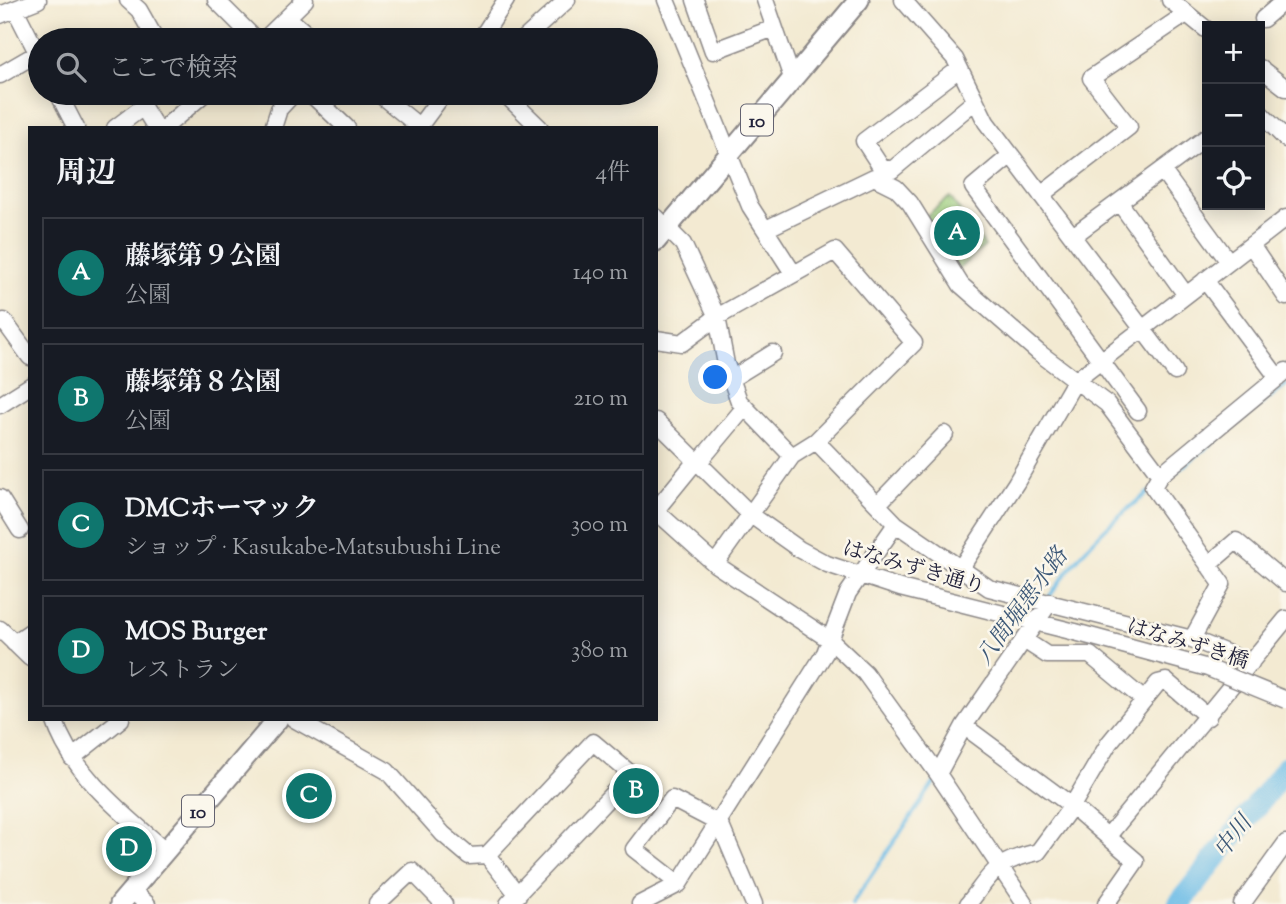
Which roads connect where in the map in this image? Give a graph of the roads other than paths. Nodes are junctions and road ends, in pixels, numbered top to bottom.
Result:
1 (38, 0) edge
2 (128, 0) edge
3 (216, 0) edge
4 (305, 0) edge
5 (506, 0) edge
6 (567, 0) edge
7 (666, 0) edge
8 (695, 0) edge
9 (765, 0) edge
10 (859, 0) edge
11 (903, 0) edge
12 (1170, 0) edge
13 (1285, 0) edge
14 (8, 12) edge
15 (1186, 14) junction
16 (288, 18) junction
17 (1263, 19) dead end
18 (1202, 26) edge
19 (149, 28) edge
20 (244, 28) edge
21 (277, 28) edge
22 (300, 28) edge
23 (488, 28) edge
24 (536, 28) edge
25 (774, 28) junction
26 (28, 40) edge
27 (28, 61) edge
28 (960, 69) junction
29 (1265, 72) edge
30 (0, 75) edge
31 (792, 78) junction
32 (1286, 88) edge
33 (975, 101) junction
34 (64, 105) edge
35 (191, 105) edge
36 (283, 105) edge
37 (323, 105) edge
38 (392, 105) edge
39 (435, 105) edge
40 (516, 105) edge
41 (1265, 118) edge
42 (75, 126) edge
43 (118, 126) edge
44 (155, 126) edge
45 (166, 126) edge
46 (273, 126) edge
47 (345, 126) edge
48 (418, 126) edge
49 (420, 126) edge
50 (538, 126) edge
51 (1286, 139) edge
52 (1202, 141) edge
53 (729, 153) junction
54 (1011, 155) junction
55 (1162, 170) junction
56 (1041, 195) junction
57 (1119, 202) junction
58 (1286, 218) edge
59 (660, 228) edge
60 (766, 229) junction
61 (1073, 236) junction
62 (1251, 245) junction
63 (1229, 262) junction
64 (793, 273) junction
65 (1205, 280) junction
66 (1186, 295) junction
67 (1286, 297) edge
68 (717, 317) junction
69 (0, 323) edge
70 (1141, 329) junction
71 (658, 339) edge
72 (773, 353) dead end
73 (28, 354) edge
74 (1100, 361) junction
75 (1175, 372) dead end
76 (1282, 374) edge
77 (731, 379) junction
78 (1075, 381) junction
79 (28, 387) edge
80 (0, 405) edge
81 (745, 407) junction
82 (1138, 411) dead end
83 (658, 423) edge
84 (658, 434) edge
85 (945, 434) dead end
86 (816, 440) junction
87 (792, 456) junction
88 (695, 464) junction
89 (1160, 475) junction
90 (878, 505) junction
91 (2, 507) edge
92 (660, 514) edge
93 (751, 515) junction
94 (897, 524) junction
95 (20, 530) dead end
96 (715, 564) junction
97 (1208, 565) junction
98 (960, 569) junction
99 (859, 577) junction
100 (1286, 583) edge
101 (1045, 601) junction
102 (1286, 619) edge
103 (1038, 623) junction
104 (0, 629) edge
105 (1075, 632) joint
106 (28, 633) edge
107 (1192, 639) junction
108 (830, 640) junction
109 (1024, 640) junction
110 (14, 643) junction
111 (28, 656) edge
112 (1251, 663) junction
113 (1144, 700) junction
114 (1286, 700) edge
115 (1208, 717) junction
116 (55, 721) edge
117 (118, 721) edge
118 (276, 721) edge
119 (298, 721) edge
120 (964, 726) junction
121 (72, 758) junction
122 (938, 774) junction
123 (1072, 806) junction
124 (720, 824) junction
125 (1108, 836) junction
126 (1286, 843) edge
127 (165, 850) junction
128 (487, 855) junction
129 (999, 866) junction
130 (679, 884) junction
131 (125, 897) edge
132 (513, 900) edge
133 (147, 904) edge
134 (377, 904) edge
135 (444, 904) edge
136 (640, 904) edge
137 (754, 904) edge
138 (968, 904) edge
139 (1025, 904) edge
140 (1106, 904) edge
141 (1242, 904) edge

1 - 14 street
2 - 19 street
3 - 20 street
4 - 16 street
5 - 23 street
6 - 24 street
7 - 53 street
8 - 25 street
9 - 25 street
10 - 31 main road, 10
11 - 28 street
12 - 15 street
13 - 17 street
14 - 26 street
15 - 18 street
15 - 56 street
16 - 21 street
16 - 22 street
25 - 31 street
27 - 30 street
28 - 33 street
28 - 33 street
29 - 32 street
31 - 53 main road, 10
33 - 54 street
34 - 42 street
35 - 45 street
36 - 46 street
37 - 47 street
38 - 48 street
39 - 49 street
40 - 50 street
41 - 51 street
43 - 44 street
52 - 55 street
53 - 59 main road, 10
53 - 60 street
54 - 56 street
54 - 74 street
55 - 57 street
55 - 63 street
56 - 61 street
57 - 61 street
57 - 66 street
58 - 62 street
59 - 68 street
60 - 64 street
60 - 78 street
61 - 70 street
62 - 63 street
62 - 67 street
63 - 65 street
64 - 68 street
64 - 86 street
65 - 66 street
65 - 76 street
66 - 70 street
68 - 71 street
68 - 77 street
69 - 73 street
70 - 74 street
70 - 75 street
72 - 77 street
74 - 78 street
74 - 82 street
76 - 89 street
77 - 81 street
78 - 89 street
78 - 98 street
79 - 80 street
81 - 87 street
81 - 88 street
83 - 88 street, はなみずき通り
84 - 88 street, はなみずき通り
85 - 90 street
86 - 87 street
86 - 90 street
87 - 93 street
88 - 92 street
88 - 93 street, はなみずき通り
89 - 97 street
90 - 94 street
91 - 95 street
92 - 96 street
93 - 96 street
93 - 99 street, はなみずき通り
94 - 98 street
94 - 99 street
96 - 108 street
97 - 100 street
97 - 107 street
98 - 101 street
99 - 103 street, はなみずき通り
99 - 108 street
101 - 103 street
101 - 107 street
102 - 112 street
103 - 105 street, はなみずき通り
103 - 109 street
104 - 110 street
105 - 114 street, はなみずき橋, bridge
106 - 110 street
107 - 112 street
108 - 122 street
108 - 124 street
109 - 113 street
109 - 120 street
110 - 111 street
112 - 115 street
113 - 115 street
113 - 123 street
115 - 125 street
116 - 121 street
117 - 121 street
118 - 127 main road, 10
119 - 128 street
120 - 122 street
120 - 123 street
121 - 127 street
122 - 129 street
123 - 125 street
123 - 129 street
124 - 130 street
124 - 130 street
124 - 137 street
125 - 140 street
126 - 141 street
127 - 131 main road, 10
128 - 132 street
128 - 132 street
129 - 138 street
129 - 139 street
130 - 136 street
131 - 133 street
134 - 135 street

